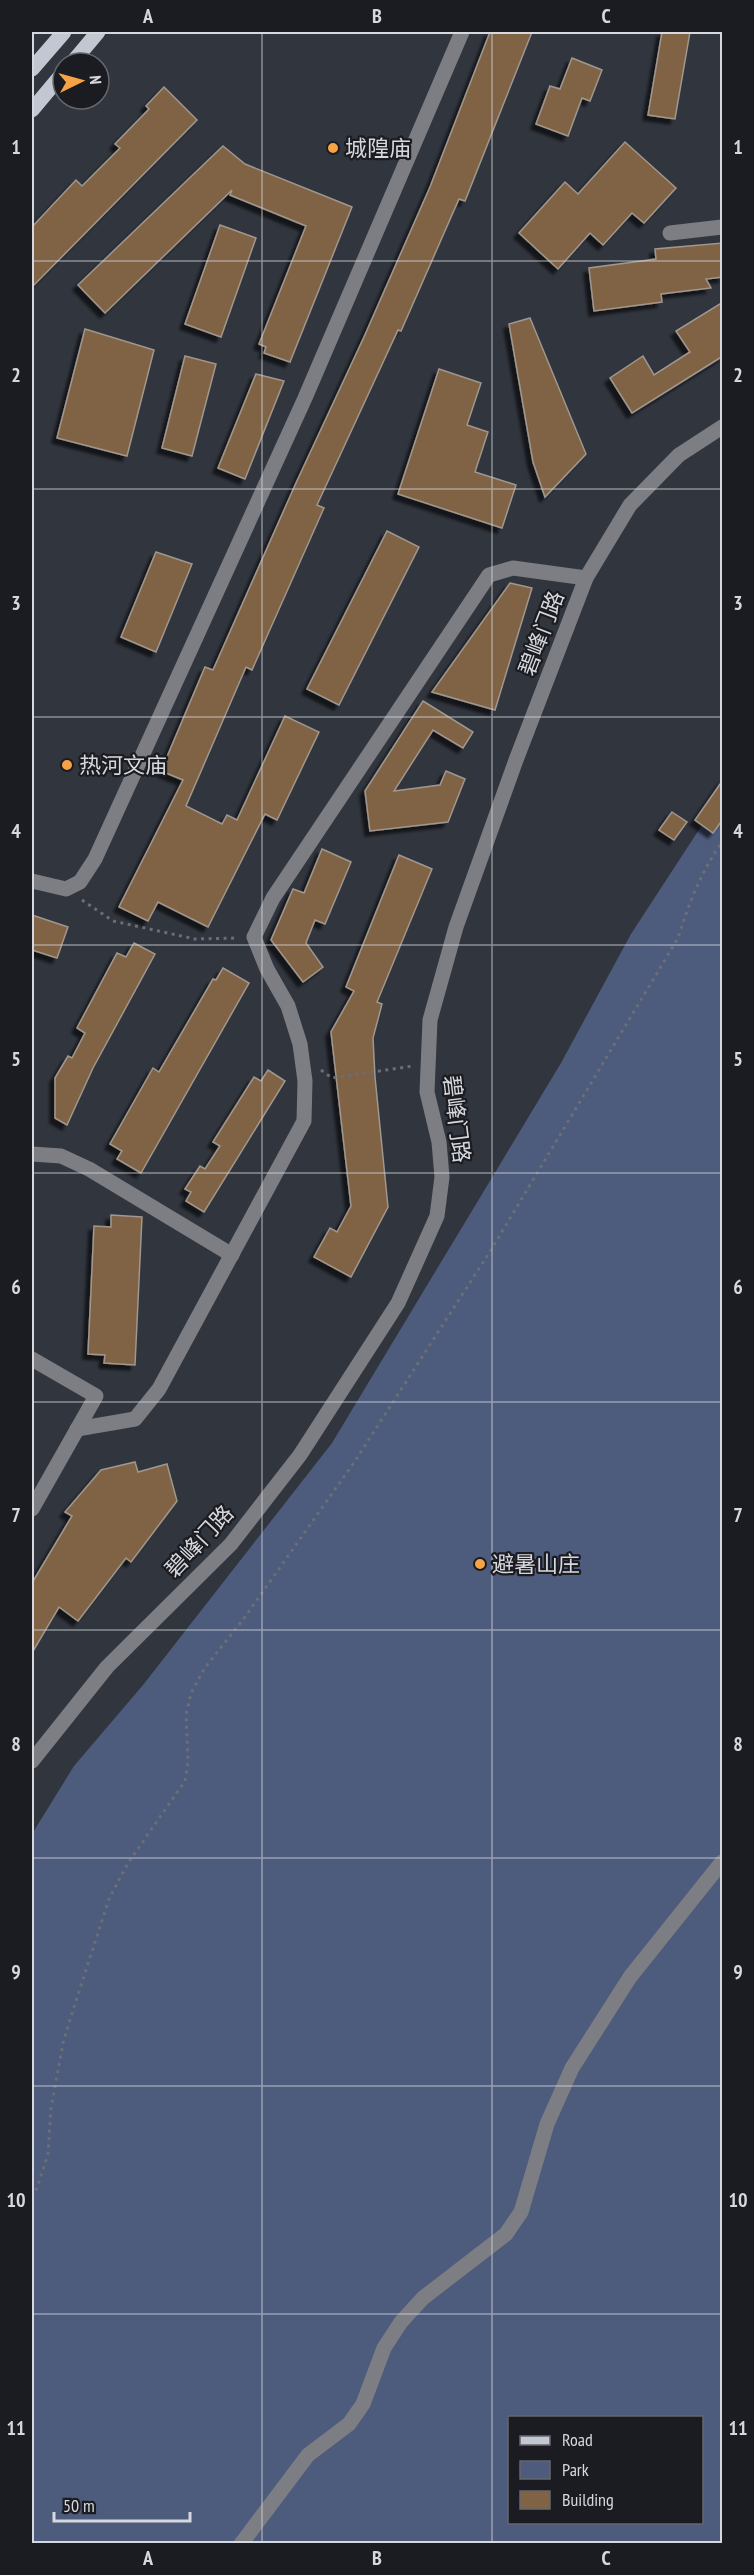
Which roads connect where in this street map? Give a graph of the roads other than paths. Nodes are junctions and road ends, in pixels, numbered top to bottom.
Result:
1 (64, 32) edge
2 (98, 32) edge
3 (462, 32) edge
4 (82, 51) edge
5 (32, 69) edge
6 (51, 87) edge
7 (32, 110) edge
8 (723, 227) edge
9 (670, 233) dead end
10 (723, 427) edge
11 (586, 578) junction
12 (32, 881) edge
13 (32, 1154) edge
14 (232, 1255) junction
15 (32, 1359) edge
16 (77, 1429) junction
17 (32, 1509) edge
18 (32, 1761) edge
19 (723, 1862) edge
20 (241, 2544) edge

1 - 5 main road
2 - 4 main road
3 - 12 street
6 - 7 main road
8 - 9 street
10 - 11 street, 碧峰门路
11 - 14 street
11 - 18 street, 碧峰门路
13 - 14 street
14 - 16 street
15 - 16 street
16 - 17 street
19 - 20 street

